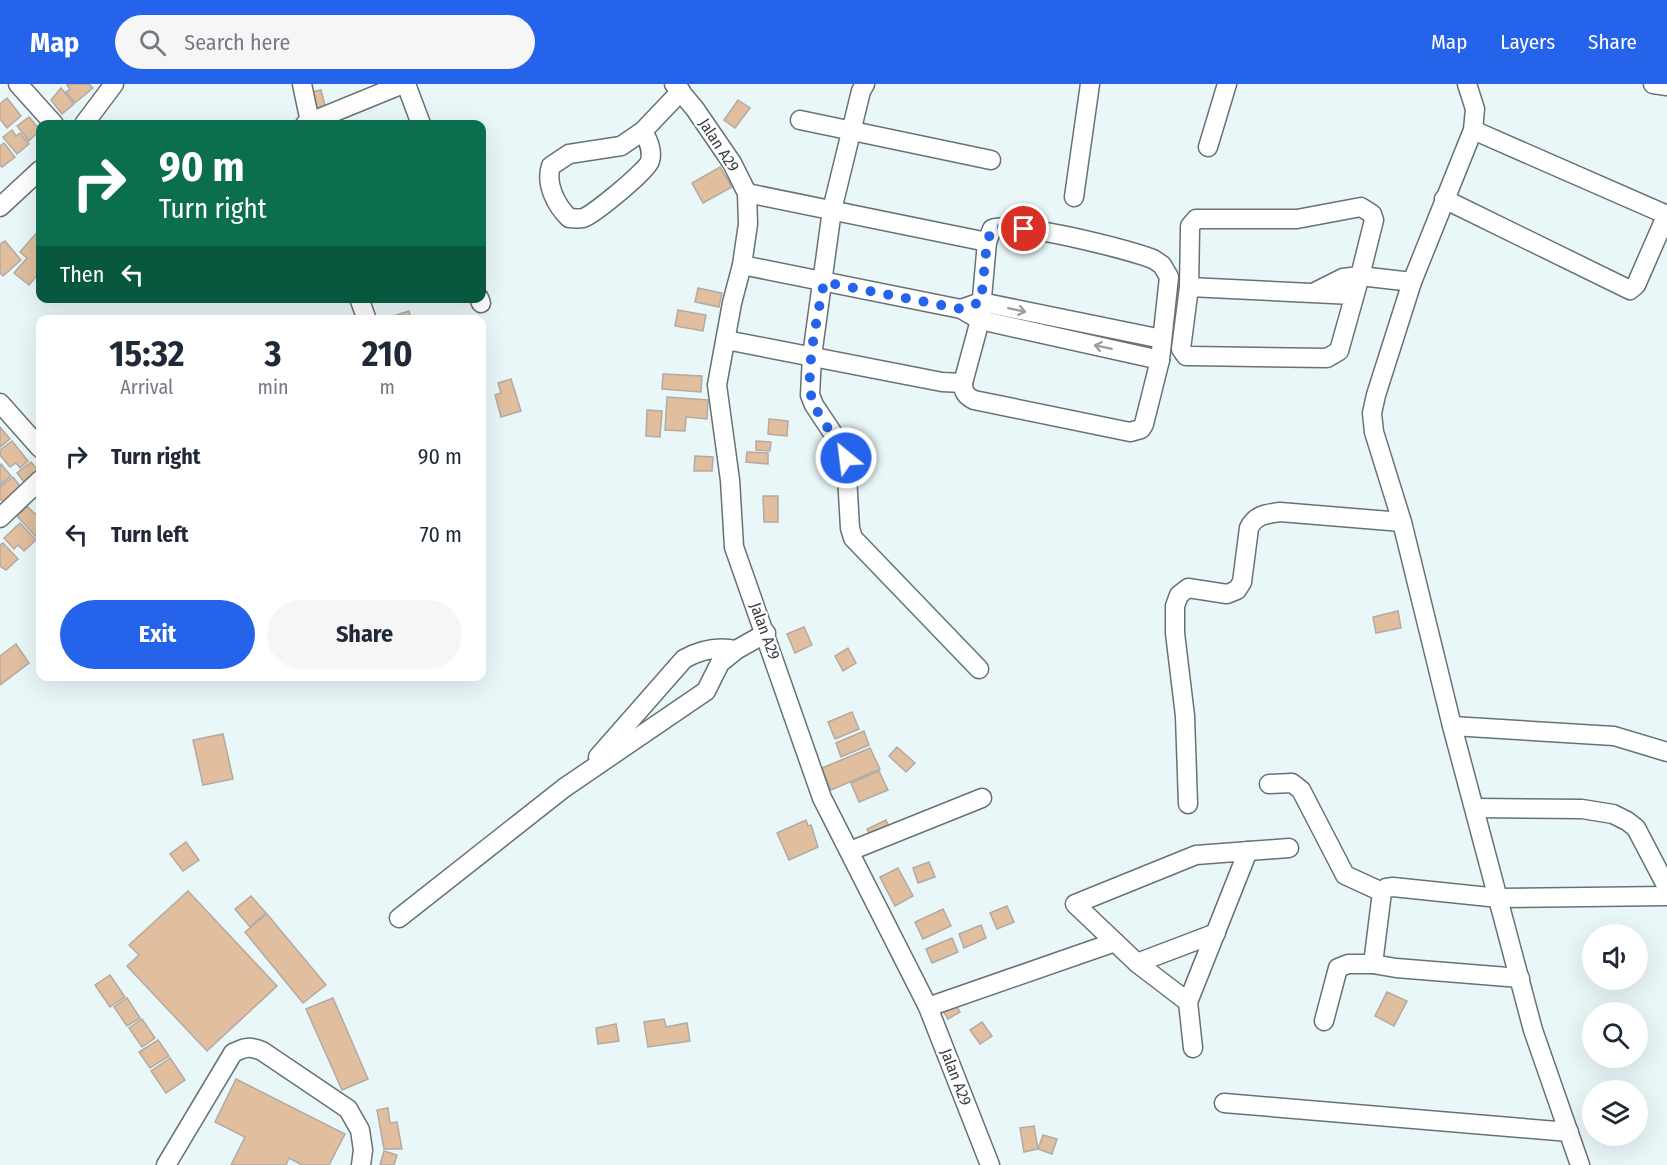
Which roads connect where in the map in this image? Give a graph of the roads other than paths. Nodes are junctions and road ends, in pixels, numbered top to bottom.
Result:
1 (18, 84) edge
2 (114, 84) edge
3 (302, 84) edge
4 (404, 84) edge
5 (865, 84) edge
6 (1090, 84) edge
7 (1227, 84) edge
8 (1467, 84) edge
9 (1653, 84) edge
10 (1667, 86) edge
11 (677, 88) edge
12 (50, 120) edge
13 (87, 120) edge
14 (308, 120) edge
15 (315, 120) edge
16 (419, 120) edge
17 (800, 120) dead end
18 (643, 130) junction
19 (853, 130) junction
20 (1473, 130) junction
21 (1209, 147) dead end
22 (992, 159) dead end
23 (36, 173) edge
24 (747, 193) junction
25 (1074, 197) dead end
26 (3, 198) edge
27 (1444, 199) junction
28 (832, 210) junction
29 (1667, 214) edge
30 (987, 242) junction
31 (742, 264) junction
32 (1360, 276) junction
33 (824, 282) junction
34 (1412, 282) junction
35 (1189, 287) junction
36 (1315, 292) junction
37 (1353, 295) junction
38 (980, 311) junction
39 (1162, 339) junction
40 (726, 340) junction
41 (812, 356) junction
42 (1160, 360) junction
43 (963, 383) junction
44 (0, 403) edge
45 (36, 444) edge
46 (36, 484) edge
47 (0, 518) edge
48 (1402, 522) junction
49 (766, 633) junction
50 (736, 650) junction
51 (979, 669) dead end
52 (1452, 726) junction
53 (1667, 752) edge
54 (581, 777) junction
55 (1269, 784) dead end
56 (982, 798) dead end
57 (1188, 804) dead end
58 (1475, 808) junction
59 (1289, 848) dead end
60 (850, 851) junction
61 (1248, 851) junction
62 (1667, 887) edge
63 (1382, 892) junction
64 (1667, 896) edge
65 (1499, 898) junction
66 (399, 918) dead end
67 (1216, 933) junction
68 (1115, 942) junction
69 (1137, 963) junction
70 (1373, 964) junction
71 (1520, 978) junction
72 (1188, 1002) junction
73 (928, 1007) junction
74 (1324, 1021) dead end
75 (1193, 1048) dead end
76 (1224, 1103) dead end
77 (1569, 1132) junction
78 (166, 1165) edge
79 (361, 1165) edge
80 (990, 1165) edge
81 (1580, 1165) edge

1 - 12 street
2 - 13 street
3 - 14 street
4 - 15 street
4 - 16 street
5 - 19 street
6 - 25 street
7 - 21 street
8 - 20 street
9 - 10 street
11 - 18 street
11 - 24 street, Jalan A29
17 - 19 street
18 - 18 street
19 - 22 street
19 - 28 street
20 - 27 street
20 - 29 street
23 - 26 street
24 - 28 street
24 - 31 street, Jalan A29
27 - 29 street
27 - 34 street
28 - 30 street
28 - 33 street
30 - 38 street
30 - 39 street
31 - 33 street
31 - 40 street, Jalan A29
32 - 34 street
32 - 35 street
32 - 36 street
32 - 37 street
33 - 38 street
33 - 41 street
34 - 48 street
35 - 36 street
35 - 37 street
36 - 37 street
38 -> 39 street
42 -> 38 street
38 - 43 street
39 - 42 street
40 - 41 street
40 - 49 street, Jalan A29
41 - 43 street
41 - 51 street
42 - 43 street
44 - 45 street
46 - 47 street
48 - 52 street
48 - 57 street
49 - 50 street
49 - 60 street, Jalan A29
50 - 54 street
50 - 54 street
52 - 53 street
52 - 58 street
54 - 66 street
55 - 63 street
56 - 60 street
58 - 62 street
58 - 65 street
59 - 61 street
60 - 73 street, Jalan A29
61 - 67 street
61 - 68 street
63 - 65 street
63 - 70 street
64 - 65 street
65 - 71 street
67 - 69 street
67 - 72 street
68 - 69 street
68 - 73 street
69 - 72 street
70 - 71 street
70 - 74 street
71 - 77 street
72 - 75 street
73 - 80 street, Jalan A29
76 - 77 street
77 - 81 street
78 - 79 street

